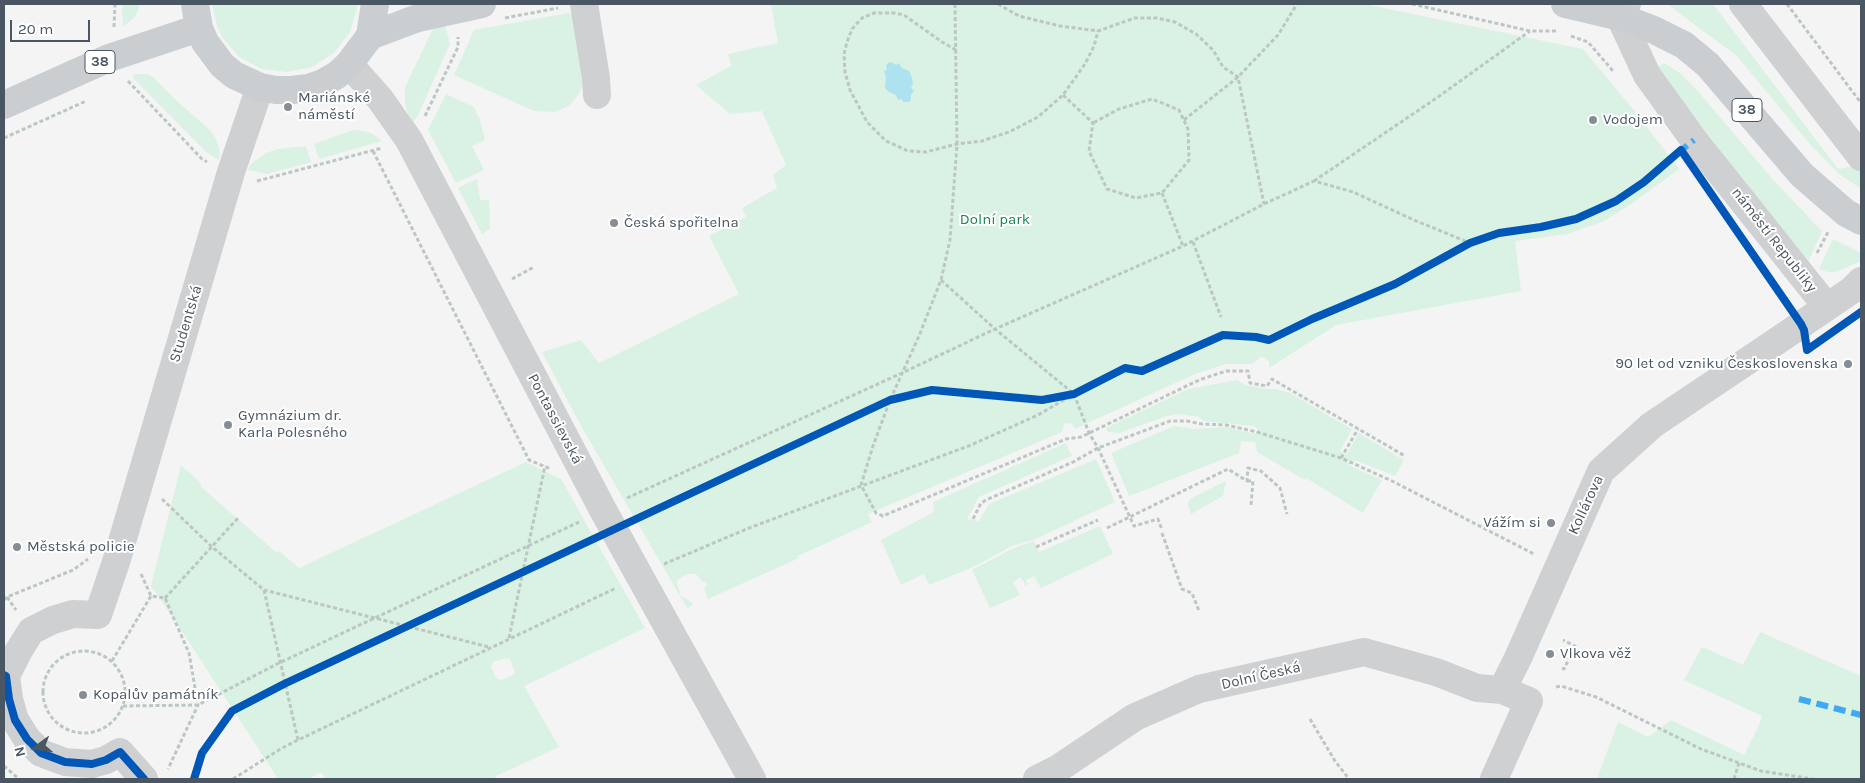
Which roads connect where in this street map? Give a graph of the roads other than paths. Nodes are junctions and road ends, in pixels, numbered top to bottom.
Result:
1 (375, 4) edge
2 (1565, 4) edge
3 (1743, 4) edge
4 (574, 6) edge
5 (1623, 11) edge
6 (491, 12) edge
7 (197, 16) edge
8 (370, 36) junction
9 (349, 64) junction
10 (260, 87) junction
11 (597, 95) dead end
12 (4, 105) edge
13 (1861, 158) edge
14 (1854, 217) edge
15 (1861, 281) edge
16 (1827, 307) junction
17 (5, 676) edge
18 (1502, 690) junction
19 (156, 775) edge
20 (752, 779) edge
21 (1037, 779) edge
22 (1494, 779) edge

1 - 8 main road
2 - 5 main road, 38
3 - 13 street
4 - 11 street
5 - 14 main road, 38
5 - 16 street, náměstí Republiky
6 - 8 main road
7 - 10 main road
7 - 12 main road, 38
8 - 9 main road
9 - 10 main road
9 - 20 street, Pontassievská
10 - 17 street, Studentská
15 - 16 street, náměstí Republiky
16 - 18 street, Kollárova
17 - 19 street
18 - 21 street, Dolní Česká
18 - 22 street

